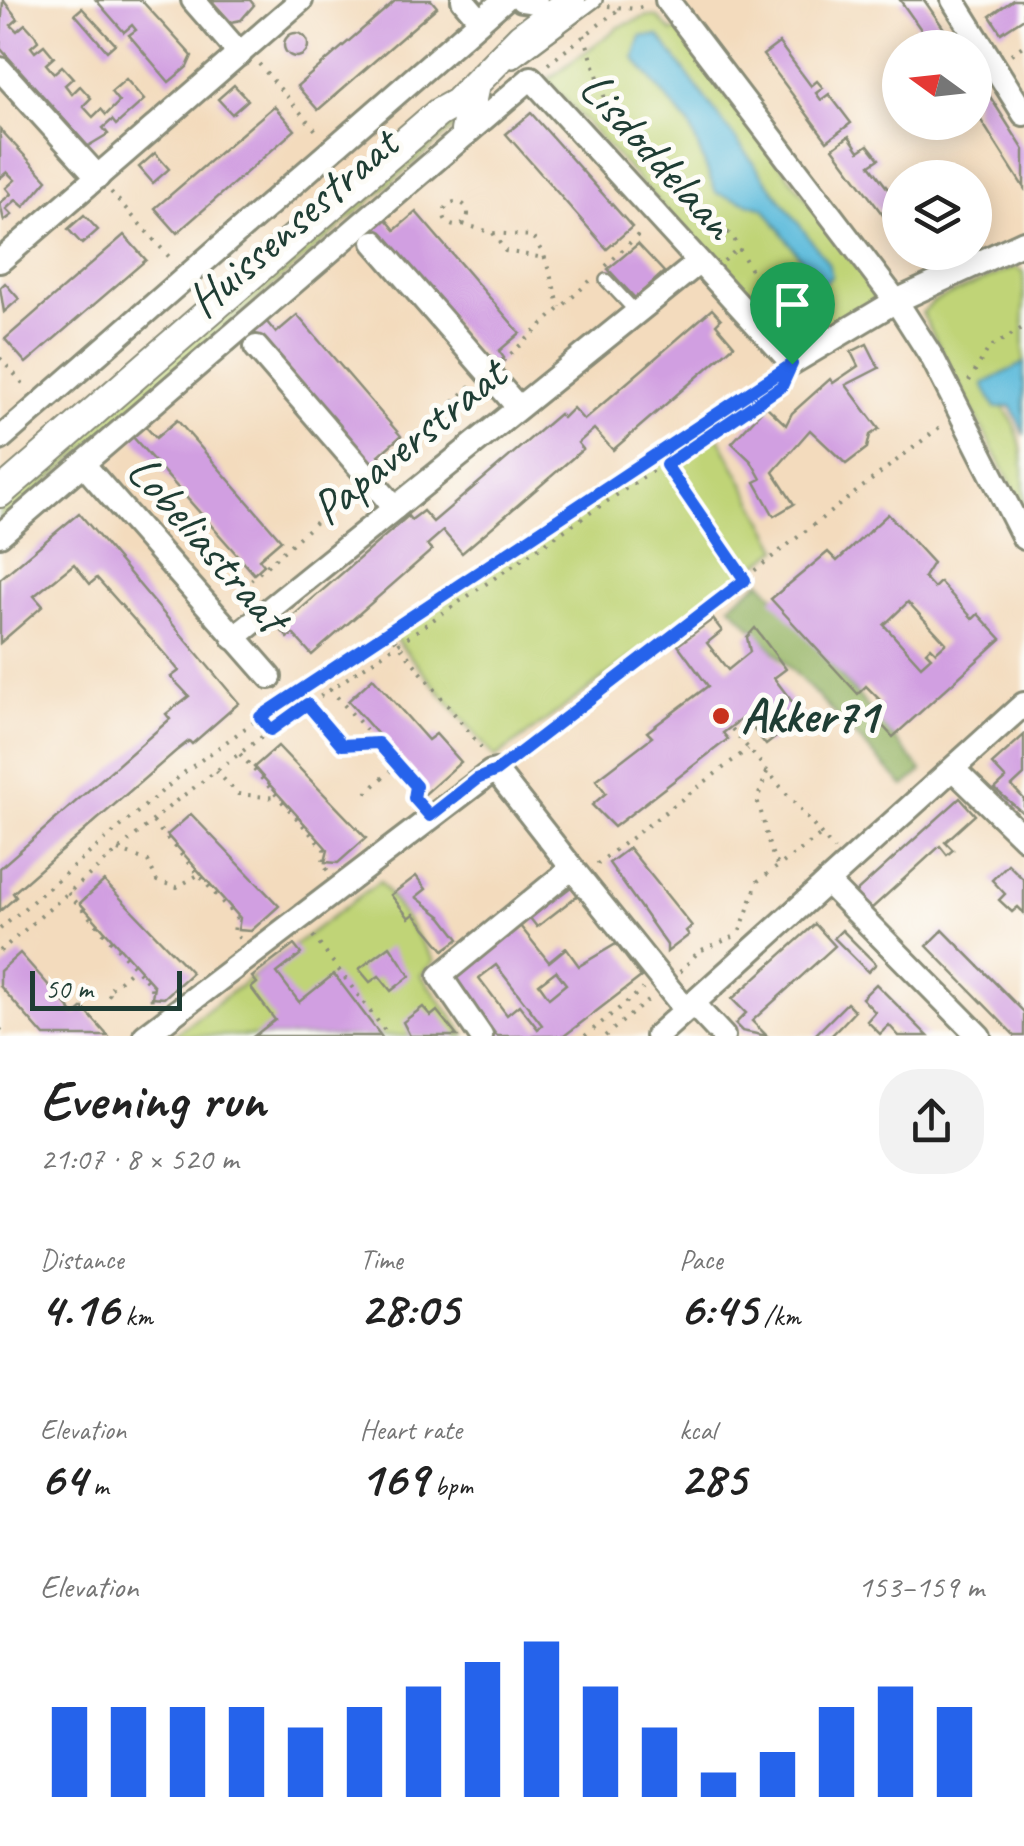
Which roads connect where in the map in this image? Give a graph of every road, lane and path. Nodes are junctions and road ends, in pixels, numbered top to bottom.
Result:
1 (193, 0) edge
2 (301, 0) edge
3 (463, 0) edge
4 (504, 0) edge
5 (570, 0) edge
6 (596, 0) edge
7 (656, 0) edge
8 (667, 0) edge
9 (952, 0) edge
10 (532, 1) edge
11 (480, 20) junction
12 (584, 35) junction
13 (243, 52) junction
14 (0, 69) edge
15 (531, 78) junction
16 (475, 85) junction
17 (438, 113) junction
18 (1024, 114) edge
19 (464, 131) junction
20 (333, 150) junction
21 (98, 177) junction
22 (657, 218) junction
23 (464, 224) junction
24 (493, 233) junction
25 (374, 242) dead end
26 (1024, 242) edge
27 (544, 258) junction
28 (0, 261) edge
29 (698, 264) junction
30 (185, 275) junction
31 (606, 280) dead end
32 (896, 301) junction
33 (560, 307) junction
34 (771, 308) dead end
35 (637, 312) junction
36 (1024, 328) edge
37 (256, 347) dead end
38 (0, 358) edge
39 (792, 364) junction
40 (487, 372) junction
41 (41, 403) junction
42 (956, 403) junction
43 (518, 406) junction
44 (708, 419) junction
45 (717, 431) junction
46 (0, 438) edge
47 (83, 464) junction
48 (666, 465) junction
49 (367, 476) junction
50 (0, 493) edge
51 (394, 508) junction
52 (0, 535) edge
53 (1024, 538) edge
54 (476, 572) junction
55 (251, 580) dead end
56 (745, 580) junction
57 (485, 586) junction
58 (388, 630) junction
59 (234, 638) junction
60 (399, 644) junction
61 (270, 677) dead end
62 (329, 689) junction
63 (307, 704) junction
64 (1024, 704) edge
65 (260, 717) junction
66 (271, 730) junction
67 (732, 730) dead end
68 (378, 743) junction
69 (748, 749) junction
70 (240, 754) junction
71 (397, 765) junction
72 (953, 769) junction
73 (216, 771) junction
74 (496, 771) junction
75 (768, 772) junction
76 (366, 793) dead end
77 (279, 798) junction
78 (430, 816) junction
79 (152, 821) junction
80 (821, 835) junction
81 (1024, 838) edge
82 (118, 850) junction
83 (778, 865) junction
84 (846, 865) junction
85 (198, 874) junction
86 (575, 874) junction
87 (827, 882) junction
88 (342, 886) junction
89 (68, 893) junction
90 (299, 919) junction
91 (0, 930) edge
92 (0, 951) edge
93 (252, 954) junction
94 (134, 968) junction
95 (662, 982) junction
96 (110, 996) dead end
97 (689, 1007) junction
98 (0, 1029) edge
99 (154, 1029) edge
100 (6, 1036) edge
101 (388, 1036) edge
102 (481, 1036) edge
103 (585, 1036) edge
104 (605, 1036) edge
105 (658, 1036) edge
106 (724, 1036) edge
107 (980, 1036) edge

1 - 13 street
2 - 13 street
3 - 11 street
4 - 11 street, Huissensestraat
5 - 16 street, Huissensestraat
6 - 16 lane, Huissensestraat
7 - 12 path
8 - 32 street, Lisdoddelaan
9 - 18 street
10 - 17 street, Huissensestraat
11 - 20 street, Huissensestraat
12 - 15 path
12 - 34 path
13 - 20 path
13 - 21 street
14 - 21 street
15 - 19 street, Huissensestraat
15 - 22 street, Lisdoddelaan
16 - 17 street, Huissensestraat
16 - 19 street
17 - 50 street, Huissensestraat
19 - 47 street, Huissensestraat
20 - 30 street, Huissensestraat
21 - 28 street
21 - 30 path
22 - 29 street, Lisdoddelaan
22 - 33 path
23 - 23 path
23 - 24 path
24 - 27 path
24 - 27 path
25 - 40 street
26 - 32 street
27 - 33 path
29 - 35 street, Papaverstraat
29 - 39 street, Lisdoddelaan
30 - 41 street, Huissensestraat
31 - 35 lane
32 - 39 street
32 - 42 street, Lisdoddelaan
33 - 40 path
35 - 43 street, Papaverstraat
36 - 42 path
37 - 49 street
38 - 41 path
39 - 44 path
39 - 45 path
40 - 43 street
40 - 49 path
41 - 46 street, Huissensestraat
42 - 53 street, Lisdoddelaan
42 - 56 path
43 - 51 street, Papaverstraat
44 - 45 path
44 - 54 path
45 - 48 path
47 - 52 street, Huissensestraat
47 - 59 street, Lobeliastraat
48 - 56 path
48 - 57 path
49 - 51 street
49 - 55 path
51 - 59 street, Papaverstraat
54 - 57 path
54 - 58 path
56 - 74 path
57 - 60 path
58 - 60 path
58 - 65 path
59 - 61 street, Lobeliastraat
60 - 62 path
60 - 74 path
62 - 63 path
62 - 68 path
63 - 66 path
63 - 68 path
64 - 72 street
65 - 66 path
65 - 91 path
66 - 70 path
67 - 69 path
68 - 71 path
69 - 75 path
69 - 86 path
70 - 73 path
70 - 77 path
71 - 76 path
71 - 78 path
72 - 81 street
72 - 84 street
73 - 77 path
73 - 79 path
74 - 78 street
74 - 86 street
75 - 80 path
75 - 83 path
77 - 88 path
78 - 88 street
79 - 82 path
79 - 85 path
80 - 83 path
80 - 84 path
82 - 85 path
82 - 89 path
83 - 95 path
84 - 87 street
85 - 93 path
86 - 95 street
86 - 102 street
87 - 97 street
87 - 107 street
88 - 90 street
89 - 92 path
89 - 94 path
90 - 93 street
90 - 101 path
93 - 99 street
94 - 96 path
94 - 99 path
95 - 97 street
95 - 103 path
95 - 104 path
97 - 105 street
97 - 106 street
98 - 100 path

